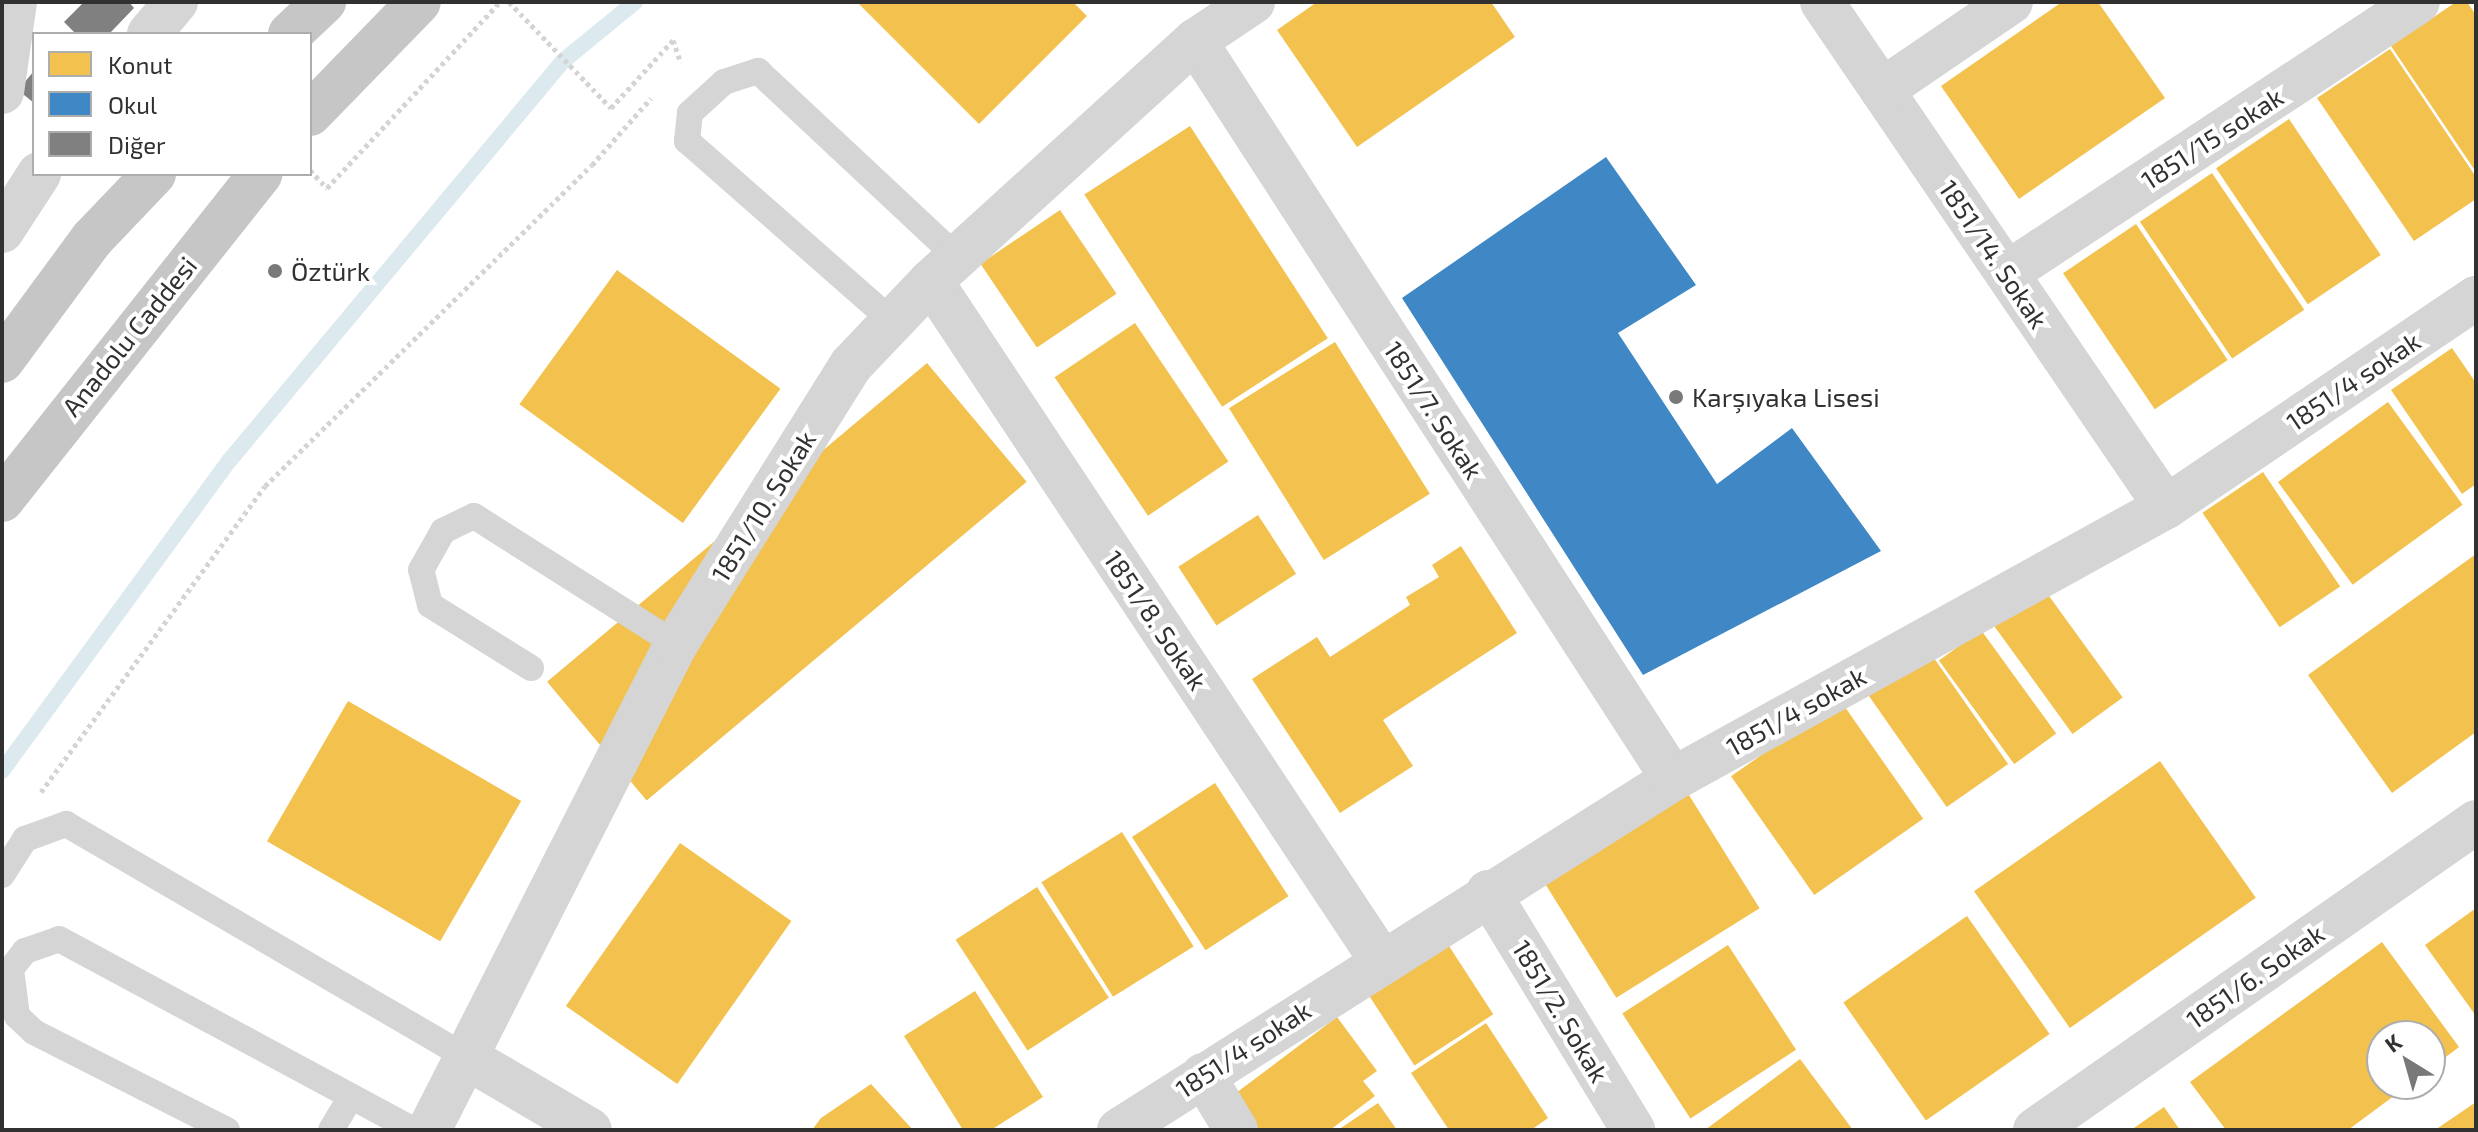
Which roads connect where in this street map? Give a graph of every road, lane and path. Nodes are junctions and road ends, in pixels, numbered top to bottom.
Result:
1 (15, 2) edge
2 (176, 2) edge
3 (324, 2) edge
4 (419, 2) edge
5 (500, 2) edge
6 (509, 2) edge
7 (1253, 2) edge
8 (1822, 2) edge
9 (2011, 2) edge
10 (2418, 2) edge
11 (151, 32) edge
12 (292, 32) edge
13 (1195, 41) junction
14 (675, 70) dead end
15 (1882, 90) junction
16 (2, 92) edge
17 (654, 94) dead end
18 (312, 112) edge
19 (312, 172) edge
20 (38, 176) edge
21 (152, 176) edge
22 (258, 176) edge
23 (2, 231) edge
24 (944, 269) junction
25 (2007, 273) junction
26 (2476, 298) edge
27 (892, 321) junction
28 (2, 361) edge
29 (2, 500) edge
30 (2166, 507) junction
31 (676, 644) junction
32 (531, 668) dead end
33 (1673, 779) junction
34 (2476, 822) edge
35 (55, 828) junction
36 (2, 875) edge
37 (1488, 892) junction
38 (1381, 960) junction
39 (469, 1059) junction
40 (1203, 1075) junction
41 (351, 1097) junction
42 (227, 1130) edge
43 (331, 1130) edge
44 (413, 1130) edge
45 (429, 1130) edge
46 (590, 1130) edge
47 (1119, 1130) edge
48 (1236, 1130) edge
49 (1633, 1130) edge
50 (2035, 1130) edge

1 - 16 street
2 - 11 street
3 - 12 highway
4 - 18 highway
5 - 19 path
6 - 14 path
7 - 13 street, 1851/10. Sokak
8 - 15 street, 1851/14. Sokak
9 - 15 street
10 - 25 street, 1851/15 sokak
13 - 24 street, 1851/10. Sokak
13 - 33 street, 1851/7. Sokak
15 - 25 street, 1851/14. Sokak
17 - 35 path
20 - 23 street
21 - 28 highway
22 - 29 highway, Anadolu Caddesi
24 - 27 street, 1851/10. Sokak
24 - 27 lane
24 - 38 street, 1851/8. Sokak
25 - 30 street, 1851/14. Sokak
26 - 30 street, 1851/4 sokak
27 - 31 street, 1851/10. Sokak
30 - 33 street, 1851/4 sokak
31 - 32 lane
31 - 39 street, 1851/10. Sokak
33 - 37 street, 1851/4 sokak
34 - 50 street, 1851/6. Sokak
35 - 36 lane
35 - 39 lane
37 - 38 street, 1851/4 sokak
37 - 49 street, 1851/2. Sokak
38 - 40 street, 1851/4 sokak
39 - 45 street, 1851/10. Sokak
39 - 46 street
40 - 47 street, 1851/4 sokak
40 - 48 street
41 - 42 lane
41 - 43 lane
41 - 44 lane

